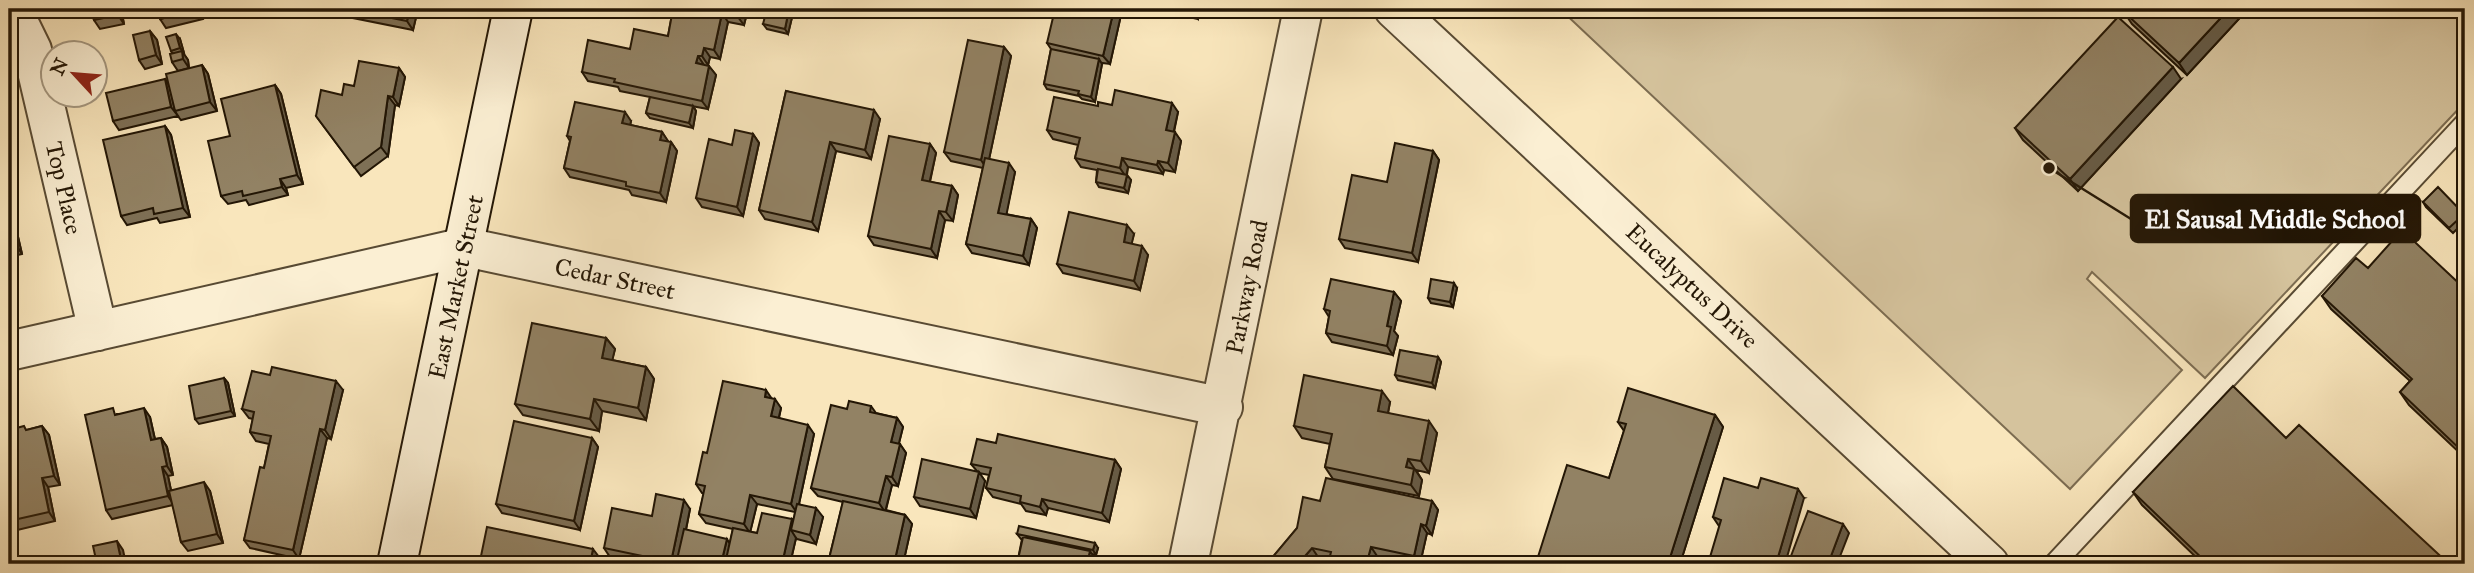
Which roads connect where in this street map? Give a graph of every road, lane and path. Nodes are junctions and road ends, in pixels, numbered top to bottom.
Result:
1 (12, 9) edge
2 (513, 9) edge
3 (1303, 9) edge
4 (1394, 9) edge
5 (2465, 123) edge
6 (465, 247) junction
7 (98, 331) junction
8 (9, 351) edge
9 (1223, 407) junction
10 (397, 564) edge
11 (1188, 564) edge
12 (1989, 564) edge
13 (2054, 564) edge

1 - 7 street, Top Place
2 - 6 street, East Market Street
3 - 9 street, Parkway Road
4 - 12 street, Eucalyptus Drive
5 - 13 lane
6 - 7 street, Cedar Street
6 - 9 street, Cedar Street
6 - 10 street, East Market Street
7 - 8 street, Cedar Street
9 - 11 street, Parkway Road

